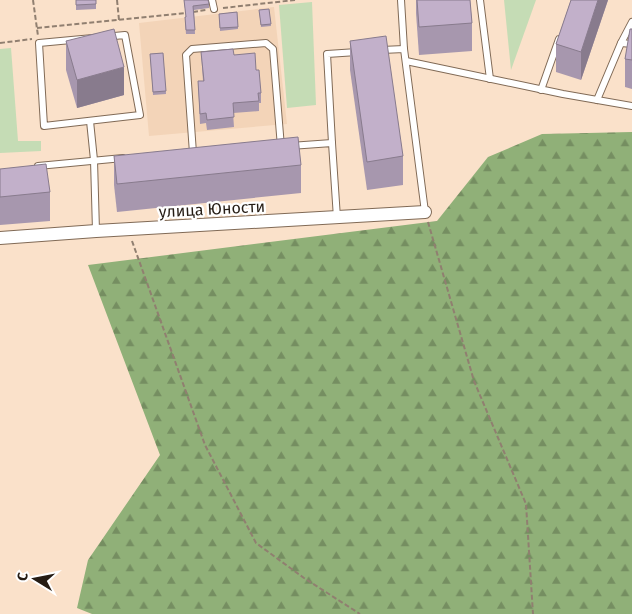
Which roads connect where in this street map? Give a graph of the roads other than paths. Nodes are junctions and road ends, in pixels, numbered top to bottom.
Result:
1 (212, 0) edge
2 (401, 0) edge
3 (480, 0) edge
4 (214, 9) road end
5 (632, 22) edge
6 (560, 36) edge
7 (621, 43) junction
8 (632, 44) edge
9 (404, 48) junction
10 (366, 51) edge
11 (375, 51) edge
12 (406, 61) junction
13 (490, 79) junction
14 (541, 90) junction
15 (596, 100) junction
16 (632, 106) edge
17 (90, 122) junction
18 (332, 143) junction
19 (271, 147) edge
20 (281, 147) junction
21 (203, 152) edge
22 (193, 153) junction
23 (183, 154) edge
24 (134, 157) edge
25 (94, 160) junction
26 (28, 167) edge
27 (425, 212) joint
28 (337, 218) junction
29 (96, 231) junction
30 (0, 238) edge

1 - 4 lane
2 - 9 lane
3 - 13 lane
5 - 7 lane
6 - 14 lane
7 - 8 lane
7 - 15 lane
9 - 11 lane
9 - 12 lane
10 - 18 lane
12 - 13 lane
12 - 27 lane
13 - 14 lane
14 - 15 lane
15 - 16 lane
17 - 17 lane
17 - 25 lane
18 - 20 lane
18 - 28 lane
19 - 20 lane
20 - 22 lane
21 - 22 lane
22 - 23 lane
24 - 25 lane
25 - 26 lane
25 - 29 lane
27 - 28 street, улица Юности
28 - 29 street, улица Юности
29 - 30 street, улица Юности

